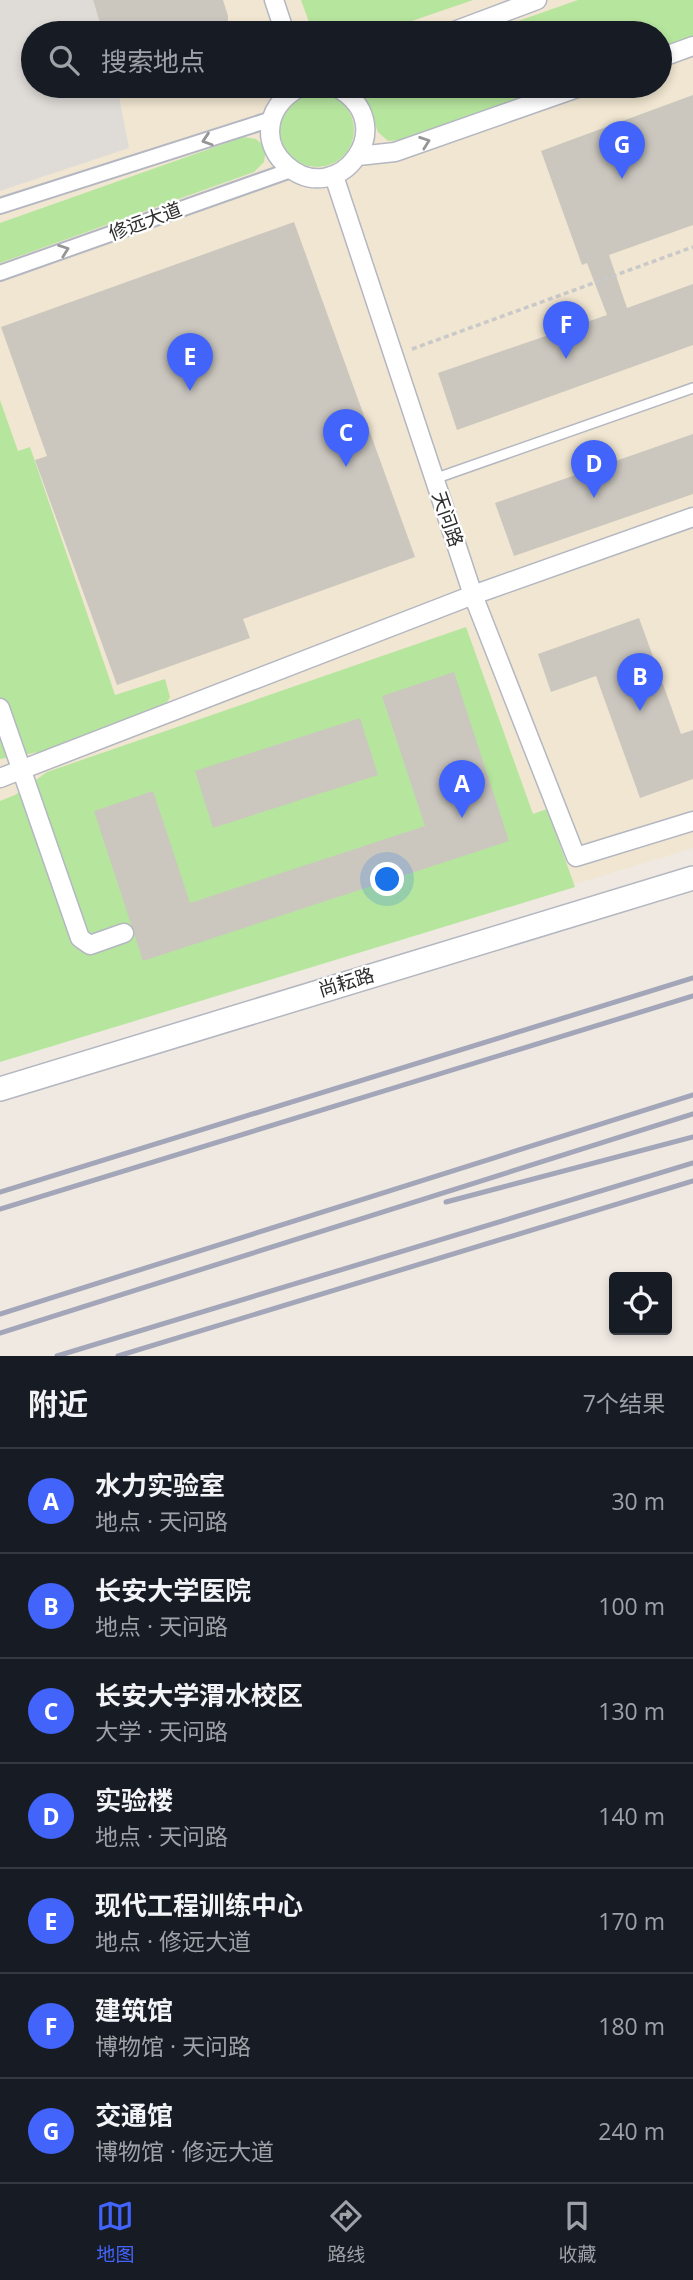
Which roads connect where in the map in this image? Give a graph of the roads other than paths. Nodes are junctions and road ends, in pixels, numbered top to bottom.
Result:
1 (274, 0) edge
2 (537, 0) edge
3 (281, 21) edge
4 (481, 21) edge
5 (693, 46) edge
6 (672, 54) edge
7 (284, 98) edge
8 (352, 98) edge
9 (549, 98) edge
10 (272, 119) junction
11 (358, 156) junction
12 (291, 170) junction
13 (334, 176) junction
14 (0, 206) edge
15 (0, 273) edge
16 (693, 388) edge
17 (434, 479) junction
18 (693, 517) edge
19 (473, 595) junction
20 (0, 708) edge
21 (22, 770) junction
22 (0, 778) edge
23 (693, 821) edge
24 (693, 878) edge
25 (124, 933) dead end
26 (0, 1089) edge

1 - 3 street
2 - 4 street
5 - 6 street
7 - 10 street
8 - 11 street
11 -> 9 street
10 - 12 street
10 -> 14 street
11 - 13 street
12 - 13 street
15 -> 12 street, 修远大道
13 - 17 street, 天问路
16 - 17 lane
17 - 19 street, 天问路
18 - 19 street
19 - 21 street
19 - 23 street, 天问路
20 - 21 street
21 - 22 street
21 - 25 street
24 - 26 street, 尚耘路

